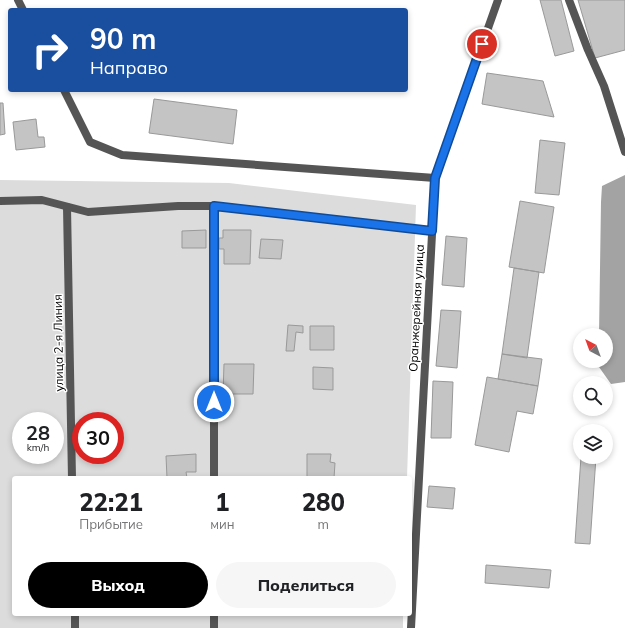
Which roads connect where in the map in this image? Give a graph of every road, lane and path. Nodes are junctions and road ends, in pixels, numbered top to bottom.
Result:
1 (498, 0) edge
2 (569, 0) edge
3 (65, 92) edge
4 (625, 152) edge
5 (435, 178) junction
6 (0, 201) edge
7 (214, 206) junction
8 (67, 207) junction
9 (432, 231) junction
10 (72, 476) edge
11 (214, 476) edge
12 (412, 609) edge
13 (75, 616) edge
14 (214, 616) edge
15 (412, 616) edge
16 (75, 628) edge
17 (214, 628) edge
18 (411, 628) edge

1 - 5 street, Оранжерейная улица
2 - 4 street
3 - 5 street
5 - 9 street, Оранжерейная улица
6 - 8 street
7 - 8 street
7 - 9 street
7 - 11 street
8 - 10 street, улица 2-я Линия
9 - 12 street, Оранжерейная улица
13 - 16 street
14 - 17 street
15 - 18 street, Оранжерейная улица

